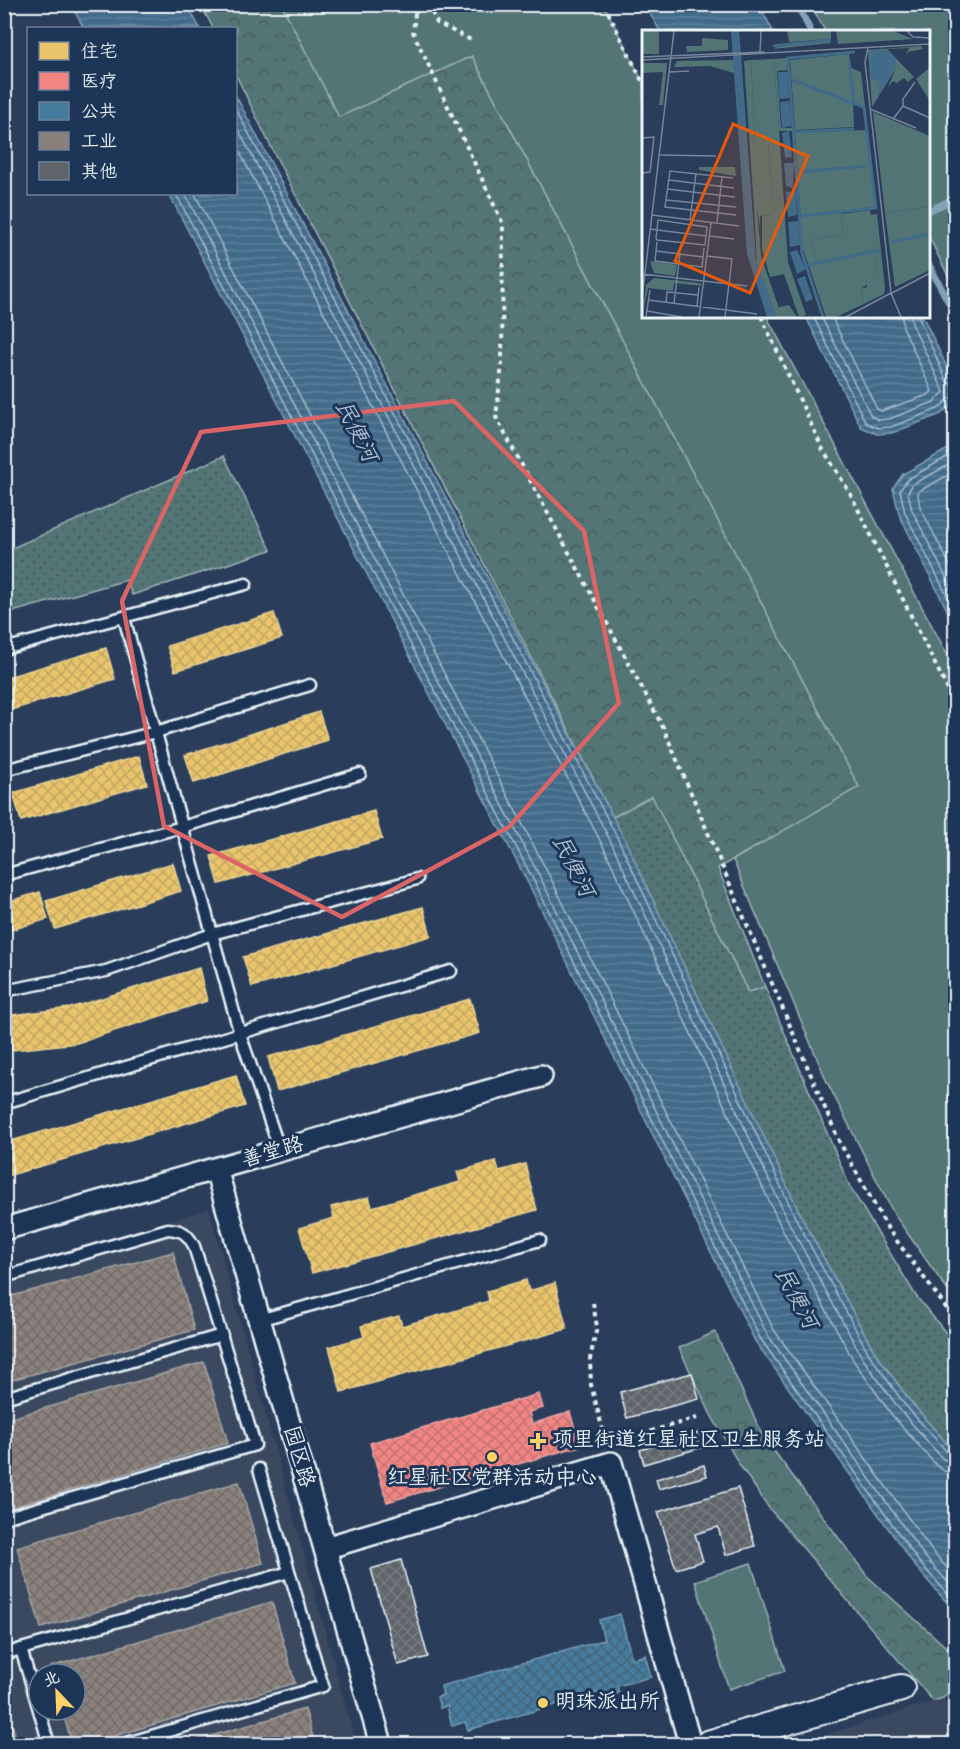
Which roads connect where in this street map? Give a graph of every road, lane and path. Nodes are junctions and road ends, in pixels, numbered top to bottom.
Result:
1 (416, 4) edge
2 (428, 4) edge
3 (604, 4) edge
4 (471, 40) dead end
5 (642, 81) edge
6 (762, 318) edge
7 (246, 584) dead end
8 (124, 618) junction
9 (4, 649) edge
10 (310, 686) dead end
11 (956, 703) edge
12 (156, 732) junction
13 (4, 770) edge
14 (360, 774) dead end
15 (182, 827) junction
16 (4, 874) edge
17 (417, 879) dead end
18 (212, 934) junction
19 (451, 971) dead end
20 (4, 991) edge
21 (240, 1034) junction
22 (541, 1076) dead end
23 (4, 1103) edge
24 (280, 1150) junction
25 (216, 1169) junction
26 (4, 1229) edge
27 (540, 1240) dead end
28 (4, 1277) edge
29 (593, 1303) dead end
30 (259, 1320) junction
31 (956, 1321) edge
32 (222, 1335) junction
33 (4, 1398) edge
34 (697, 1418) dead end
35 (259, 1469) dead end
36 (4, 1518) edge
37 (325, 1548) junction
38 (289, 1572) junction
39 (21, 1649) junction
40 (4, 1654) edge
41 (901, 1688) dead end
42 (49, 1744) edge
43 (124, 1744) edge
44 (381, 1744) edge
45 (690, 1744) edge
46 (708, 1744) edge

1 - 31 path
2 - 4 path
3 - 5 path
6 - 11 path
7 - 8 lane
8 - 9 lane
8 - 12 lane
10 - 12 lane
12 - 13 lane
12 - 15 lane
14 - 15 lane
15 - 16 lane
15 - 18 lane
17 - 18 lane
18 - 20 lane
18 - 21 lane
19 - 21 lane
21 - 23 lane
21 - 24 lane
22 - 24 street, 善堂路
24 - 25 street, 善堂路
25 - 26 street, 善堂路
25 - 30 street, 园区路
27 - 30 lane
28 - 32 lane
29 - 34 path
30 - 37 street, 园区路
32 - 33 lane
32 - 36 lane
35 - 38 lane
37 - 44 street, 园区路
37 - 45 street
38 - 39 lane
38 - 43 lane
39 - 40 lane
39 - 42 lane
41 - 46 street

